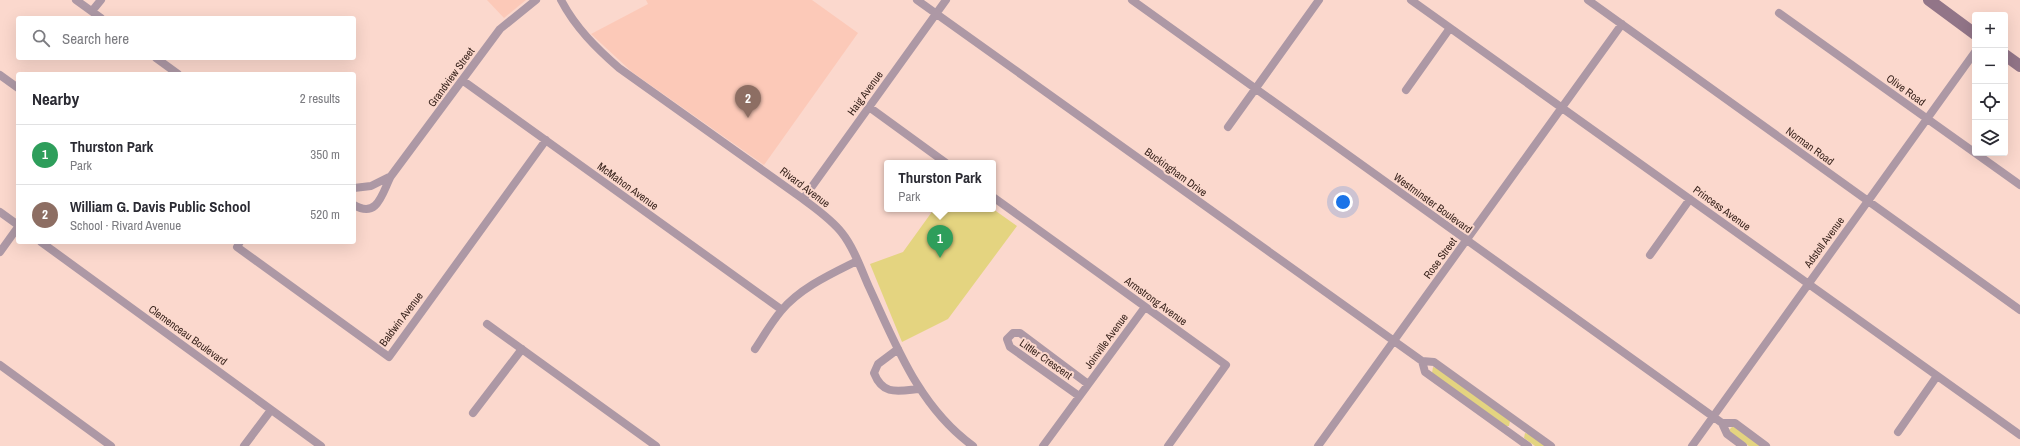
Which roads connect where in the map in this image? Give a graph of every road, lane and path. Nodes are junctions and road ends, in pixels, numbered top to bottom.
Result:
1 (76, 0) edge
2 (100, 0) edge
3 (536, 0) edge
4 (561, 0) edge
5 (917, 0) edge
6 (946, 0) edge
7 (1132, 0) edge
8 (1319, 0) edge
9 (1411, 0) edge
10 (1588, 0) edge
11 (1929, 0) edge
12 (92, 12) junction
13 (1779, 12) dead end
14 (936, 14) junction
15 (98, 16) edge
16 (1622, 24) junction
17 (1450, 28) junction
18 (1972, 32) edge
19 (1972, 56) edge
20 (159, 60) edge
21 (175, 72) edge
22 (0, 75) edge
23 (462, 80) junction
24 (16, 87) edge
25 (1255, 89) junction
26 (1406, 90) dead end
27 (869, 107) junction
28 (1562, 108) junction
29 (1928, 119) junction
30 (1228, 127) dead end
31 (546, 140) junction
32 (942, 160) edge
33 (392, 176) junction
34 (2020, 185) edge
35 (356, 188) edge
36 (803, 199) junction
37 (996, 199) edge
38 (1690, 199) junction
39 (1868, 201) junction
40 (356, 206) edge
41 (0, 212) edge
42 (16, 224) edge
43 (16, 229) edge
44 (1466, 240) junction
45 (44, 244) edge
46 (239, 244) edge
47 (0, 252) edge
48 (1650, 255) dead end
49 (857, 261) junction
50 (1808, 284) junction
51 (1145, 307) junction
52 (782, 310) junction
53 (2020, 310) edge
54 (487, 324) dead end
55 (1394, 341) junction
56 (522, 349) junction
57 (755, 349) dead end
58 (898, 349) junction
59 (1422, 361) junction
60 (0, 366) edge
61 (1937, 376) junction
62 (1088, 384) junction
63 (919, 389) junction
64 (1079, 396) junction
65 (271, 410) junction
66 (473, 413) dead end
67 (1713, 417) junction
68 (1722, 423) junction
69 (1898, 432) dead end
70 (2020, 435) edge
71 (111, 446) edge
72 (244, 446) edge
73 (322, 446) edge
74 (656, 446) edge
75 (973, 446) edge
76 (1043, 446) edge
77 (1168, 446) edge
78 (1318, 446) edge
79 (1528, 446) edge
80 (1551, 446) edge
81 (1692, 446) edge
82 (1743, 446) edge
83 (1766, 446) edge

1 - 12 street
2 - 12 street
3 - 23 street, Grandview Street
4 - 36 street, Rivard Avenue
5 - 14 street, Buckingham Drive
6 - 14 street, Haig Avenue
7 - 25 street, Westminster Boulevard
8 - 25 street
9 - 17 street, Princess Avenue
10 - 16 street, Norman Road
11 - 18 street
12 - 15 street
13 - 29 street, Olive Road
14 - 27 street, Haig Avenue
14 - 55 street, Buckingham Drive
16 - 28 street, Rose Street
16 - 39 street, Norman Road
17 - 26 street
17 - 28 street, Princess Avenue
19 - 29 street, Adstoll Avenue
20 - 21 street
22 - 24 street
23 - 31 street, McMahon Avenue
23 - 33 street, Grandview Street
25 - 30 street
25 - 44 street, Westminster Boulevard
27 - 32 street
27 - 36 street, Haig Avenue
28 - 38 street, Princess Avenue
28 - 44 street, Rose Street
29 - 34 street, Olive Road
29 - 39 street, Adstoll Avenue
31 - 46 street, Baldwin Avenue
31 - 52 street, McMahon Avenue
33 - 35 street, Grandview Street
33 - 40 street, Grandview Street
36 - 49 street, Rivard Avenue
37 - 51 street, Armstrong Avenue
38 - 48 street
38 - 50 street, Princess Avenue
39 - 50 street, Adstoll Avenue
39 - 53 street, Norman Road
41 - 42 street
43 - 47 street
44 - 55 street, Rose Street
44 - 67 street, Westminster Boulevard
45 - 65 street, Clemenceau Boulevard
49 - 52 street
49 - 58 street, Rivard Avenue
50 - 61 street, Princess Avenue
50 - 67 street, Adstoll Avenue
51 - 62 street, Joinville Avenue
51 - 77 street, Armstrong Avenue
52 - 57 street
54 - 56 street
55 - 59 street, Buckingham Drive
55 - 78 street, Rose Street
56 - 66 street
56 - 74 street
58 - 63 street, Rivard Avenue
58 - 63 street
59 - 79 street, Buckingham Drive
59 - 80 street, Buckingham Drive
60 - 71 street
61 - 69 street
61 - 70 street, Princess Avenue
62 - 64 street, Joinville Avenue
62 - 64 street, Littler Crescent
63 - 75 street, Rivard Avenue
64 - 76 street, Joinville Avenue
65 - 72 street
65 - 73 street, Clemenceau Boulevard
67 - 68 street, Westminster Boulevard
67 - 81 street, Adstoll Avenue
68 - 82 street, Westminster Boulevard
68 - 83 street, Westminster Boulevard

